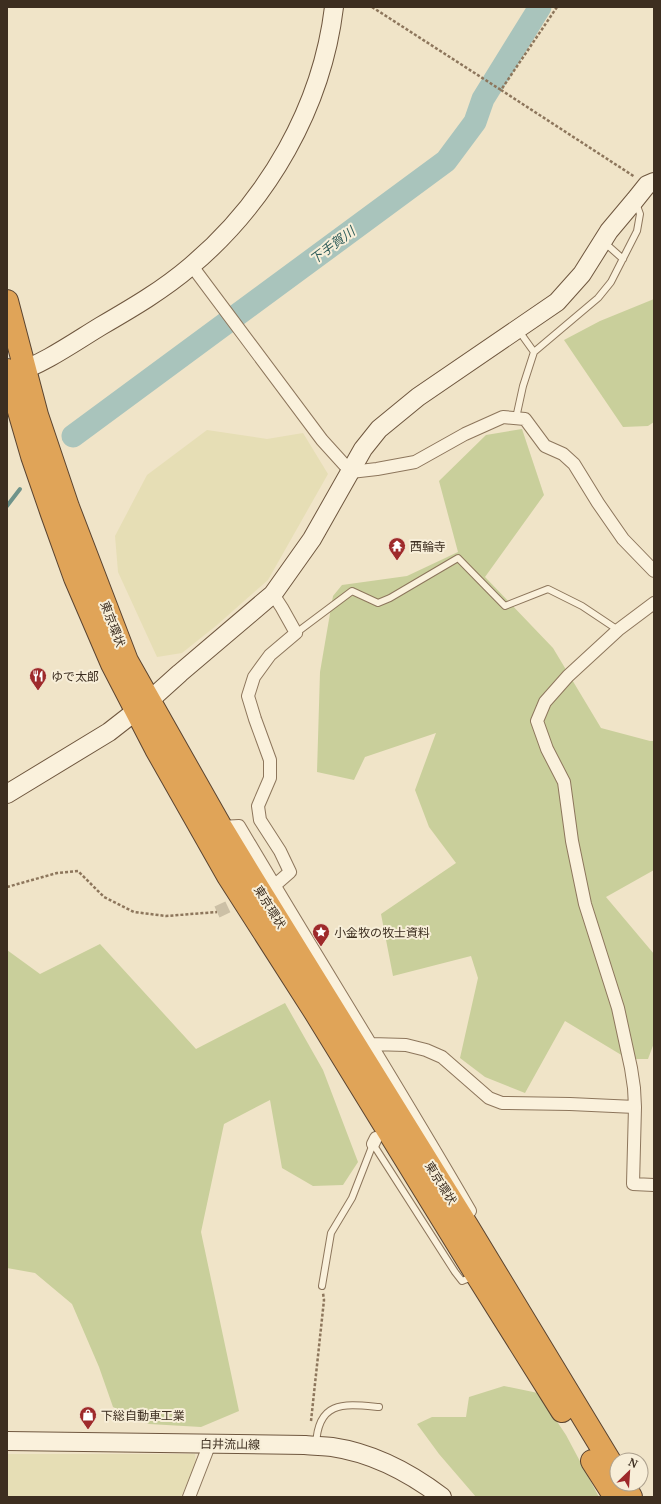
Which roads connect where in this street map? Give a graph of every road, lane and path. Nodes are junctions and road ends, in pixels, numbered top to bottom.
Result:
1 (334, 7) edge
2 (372, 7) edge
3 (557, 7) edge
4 (501, 90) junction
5 (650, 184) edge
6 (635, 200) junction
7 (603, 242) junction
8 (623, 259) junction
9 (192, 266) junction
10 (7, 302) edge
11 (518, 330) junction
12 (534, 352) junction
13 (13, 372) edge
14 (516, 418) junction
15 (351, 472) junction
16 (654, 571) edge
17 (273, 594) junction
18 (654, 603) edge
19 (618, 630) junction
20 (296, 633) junction
21 (143, 705) junction
22 (7, 794) edge
23 (221, 827) junction
24 (7, 886) edge
25 (274, 886) junction
26 (217, 912) tunnel mouth
27 (322, 1007) junction
28 (371, 1044) junction
29 (635, 1107) junction
30 (654, 1185) edge
31 (467, 1237) junction
32 (476, 1274) junction
33 (322, 1286) joint
34 (379, 1407) dead end
35 (7, 1441) edge
36 (210, 1443) junction
37 (312, 1446) junction
38 (609, 1460) edge
39 (189, 1497) edge
40 (442, 1497) edge
41 (615, 1497) edge

1 - 9 street
2 - 4 path
3 - 4 path
4 - 5 path
5 - 6 street
6 - 7 street
6 - 8 lane
7 - 8 lane
7 - 11 street
8 - 12 lane
9 - 13 street
9 - 15 street
10 - 13 highway, 東京環状
11 - 12 lane
11 - 15 street
12 - 14 lane
13 - 21 highway, 東京環状
14 - 15 street
14 - 16 street
15 - 17 street
17 - 20 street
17 - 21 street
18 - 19 street
19 - 20 lane
19 - 29 street
20 - 25 street
21 - 22 street
21 - 23 highway, 東京環状
21 - 27 highway, 東京環状
23 - 25 street
23 - 27 highway, 東京環状
24 - 26 path
25 - 28 street
27 - 31 highway, 東京環状
28 - 29 street
28 - 31 street
29 - 30 street
31 - 32 highway, 東京環状
31 - 38 highway, 東京環状
32 - 33 lane
32 - 41 highway, 東京環状
33 - 37 path
34 - 37 lane
35 - 36 street, 白井流山線
36 - 37 street, 白井流山線
36 - 39 street
37 - 40 street, 白井流山線

